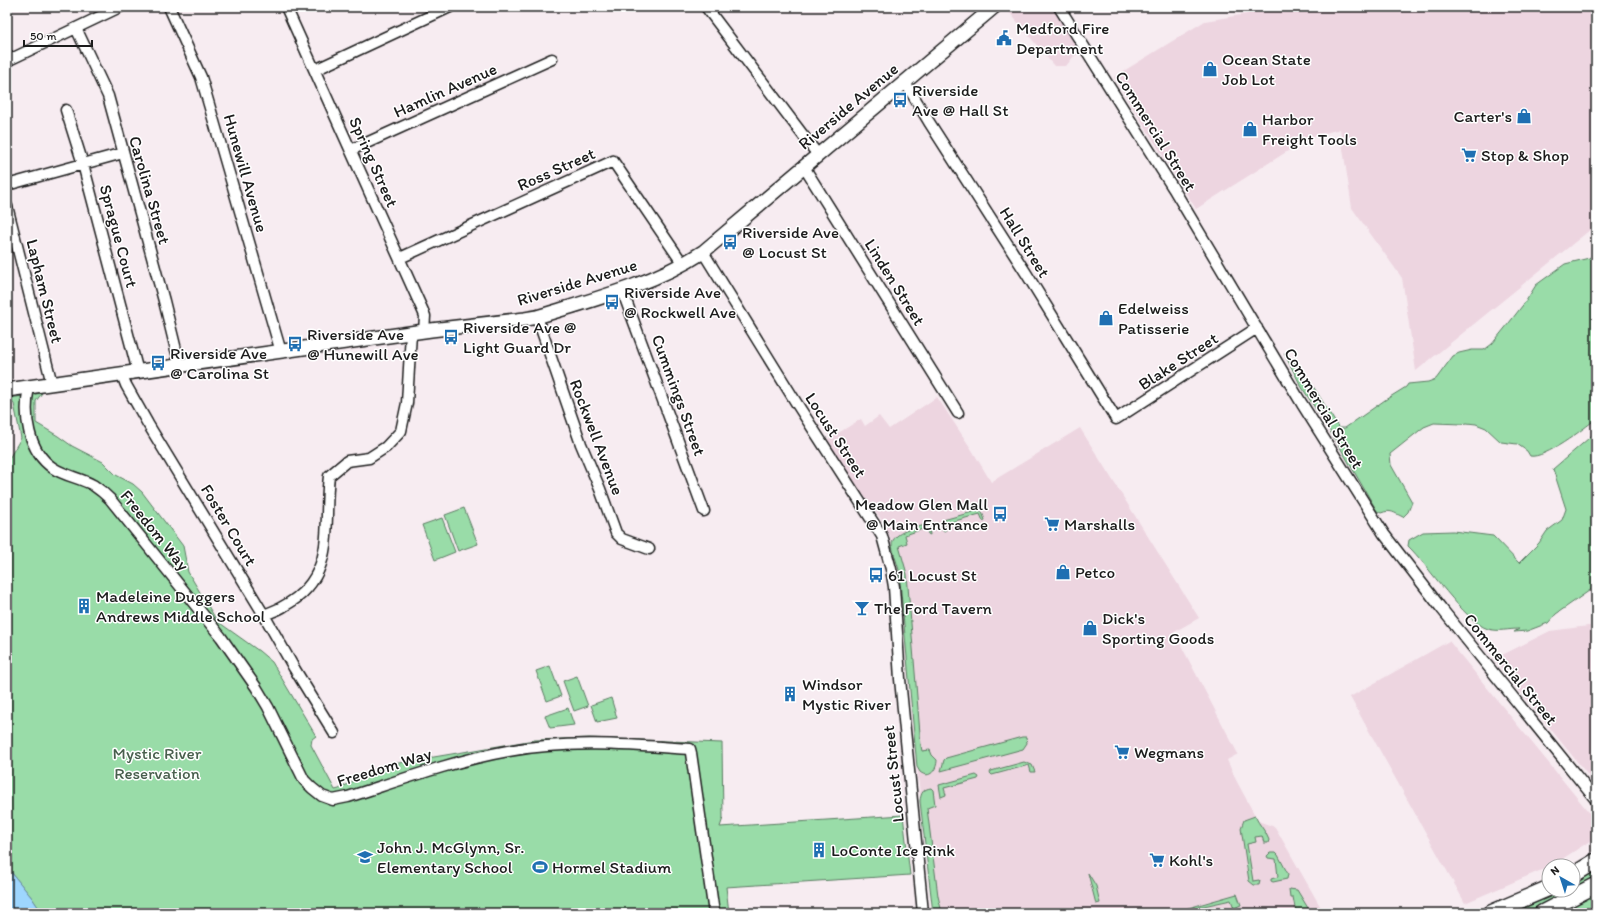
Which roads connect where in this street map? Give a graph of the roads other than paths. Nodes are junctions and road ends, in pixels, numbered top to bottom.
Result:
1 (120, 7) edge
2 (169, 7) edge
3 (286, 7) edge
4 (450, 7) edge
5 (706, 7) edge
6 (994, 7) edge
7 (1059, 7) edge
8 (76, 28) junction
9 (552, 59) dead end
10 (7, 61) edge
11 (315, 70) junction
12 (905, 82) junction
13 (66, 110) dead end
14 (351, 150) junction
15 (123, 153) junction
16 (818, 155) junction
17 (83, 164) junction
18 (804, 167) junction
19 (7, 185) edge
20 (7, 206) edge
21 (703, 252) junction
22 (400, 258) junction
23 (683, 264) junction
24 (622, 290) junction
25 (537, 317) junction
26 (1257, 328) junction
27 (418, 333) junction
28 (281, 352) junction
29 (180, 366) junction
30 (138, 372) junction
31 (122, 375) junction
32 (52, 384) junction
33 (29, 387) junction
34 (7, 390) edge
35 (958, 413) dead end
36 (1116, 420) joint
37 (704, 511) dead end
38 (649, 549) dead end
39 (264, 614) junction
40 (334, 733) dead end
41 (1596, 800) edge
42 (1596, 862) edge
43 (1581, 870) edge
44 (1596, 885) edge
45 (1541, 891) edge
46 (714, 913) edge
47 (923, 913) edge
48 (1490, 913) edge
49 (1542, 913) edge

1 - 8 street
2 - 28 street, Hunewill Avenue
3 - 11 street, Spring Street
4 - 11 street
5 - 16 street
6 - 12 main road, Riverside Avenue
7 - 26 street, Commercial Street
8 - 10 street
8 - 15 street, Carolina Street
9 - 14 street, Hamlin Avenue
11 - 14 street, Spring Street
12 - 16 main road, Riverside Avenue
12 - 36 street, Hall Street
13 - 17 street, Sprague Court
14 - 22 street, Spring Street
15 - 17 street
15 - 29 street, Carolina Street
16 - 18 main road, Riverside Avenue
17 - 19 street
17 - 30 street, Sprague Court
18 - 21 main road, Riverside Avenue
18 - 35 street, Linden Street
20 - 32 street, Lapham Street
21 - 23 main road, Riverside Avenue
21 - 47 street, Locust Street
22 - 23 street, Ross Street
22 - 27 street, Spring Street
23 - 24 main road, Riverside Avenue
24 - 25 main road, Riverside Avenue
24 - 37 street, Cummings Street
25 - 27 main road, Riverside Avenue
25 - 38 street, Rockwell Avenue
26 - 36 street, Blake Street
26 - 41 street, Commercial Street
27 - 28 main road, Riverside Avenue
27 - 39 street, Spring Street
28 - 29 main road, Riverside Avenue
29 - 30 main road, Riverside Avenue
30 - 31 main road, Riverside Avenue
31 - 32 main road, Riverside Avenue
31 - 39 street, Foster Court
32 - 33 main road, Riverside Avenue
33 - 34 main road, Riverside Avenue
33 - 46 street, Freedom Way
39 - 40 street, Foster Court
42 - 43 highway
44 - 49 highway
45 - 48 highway

